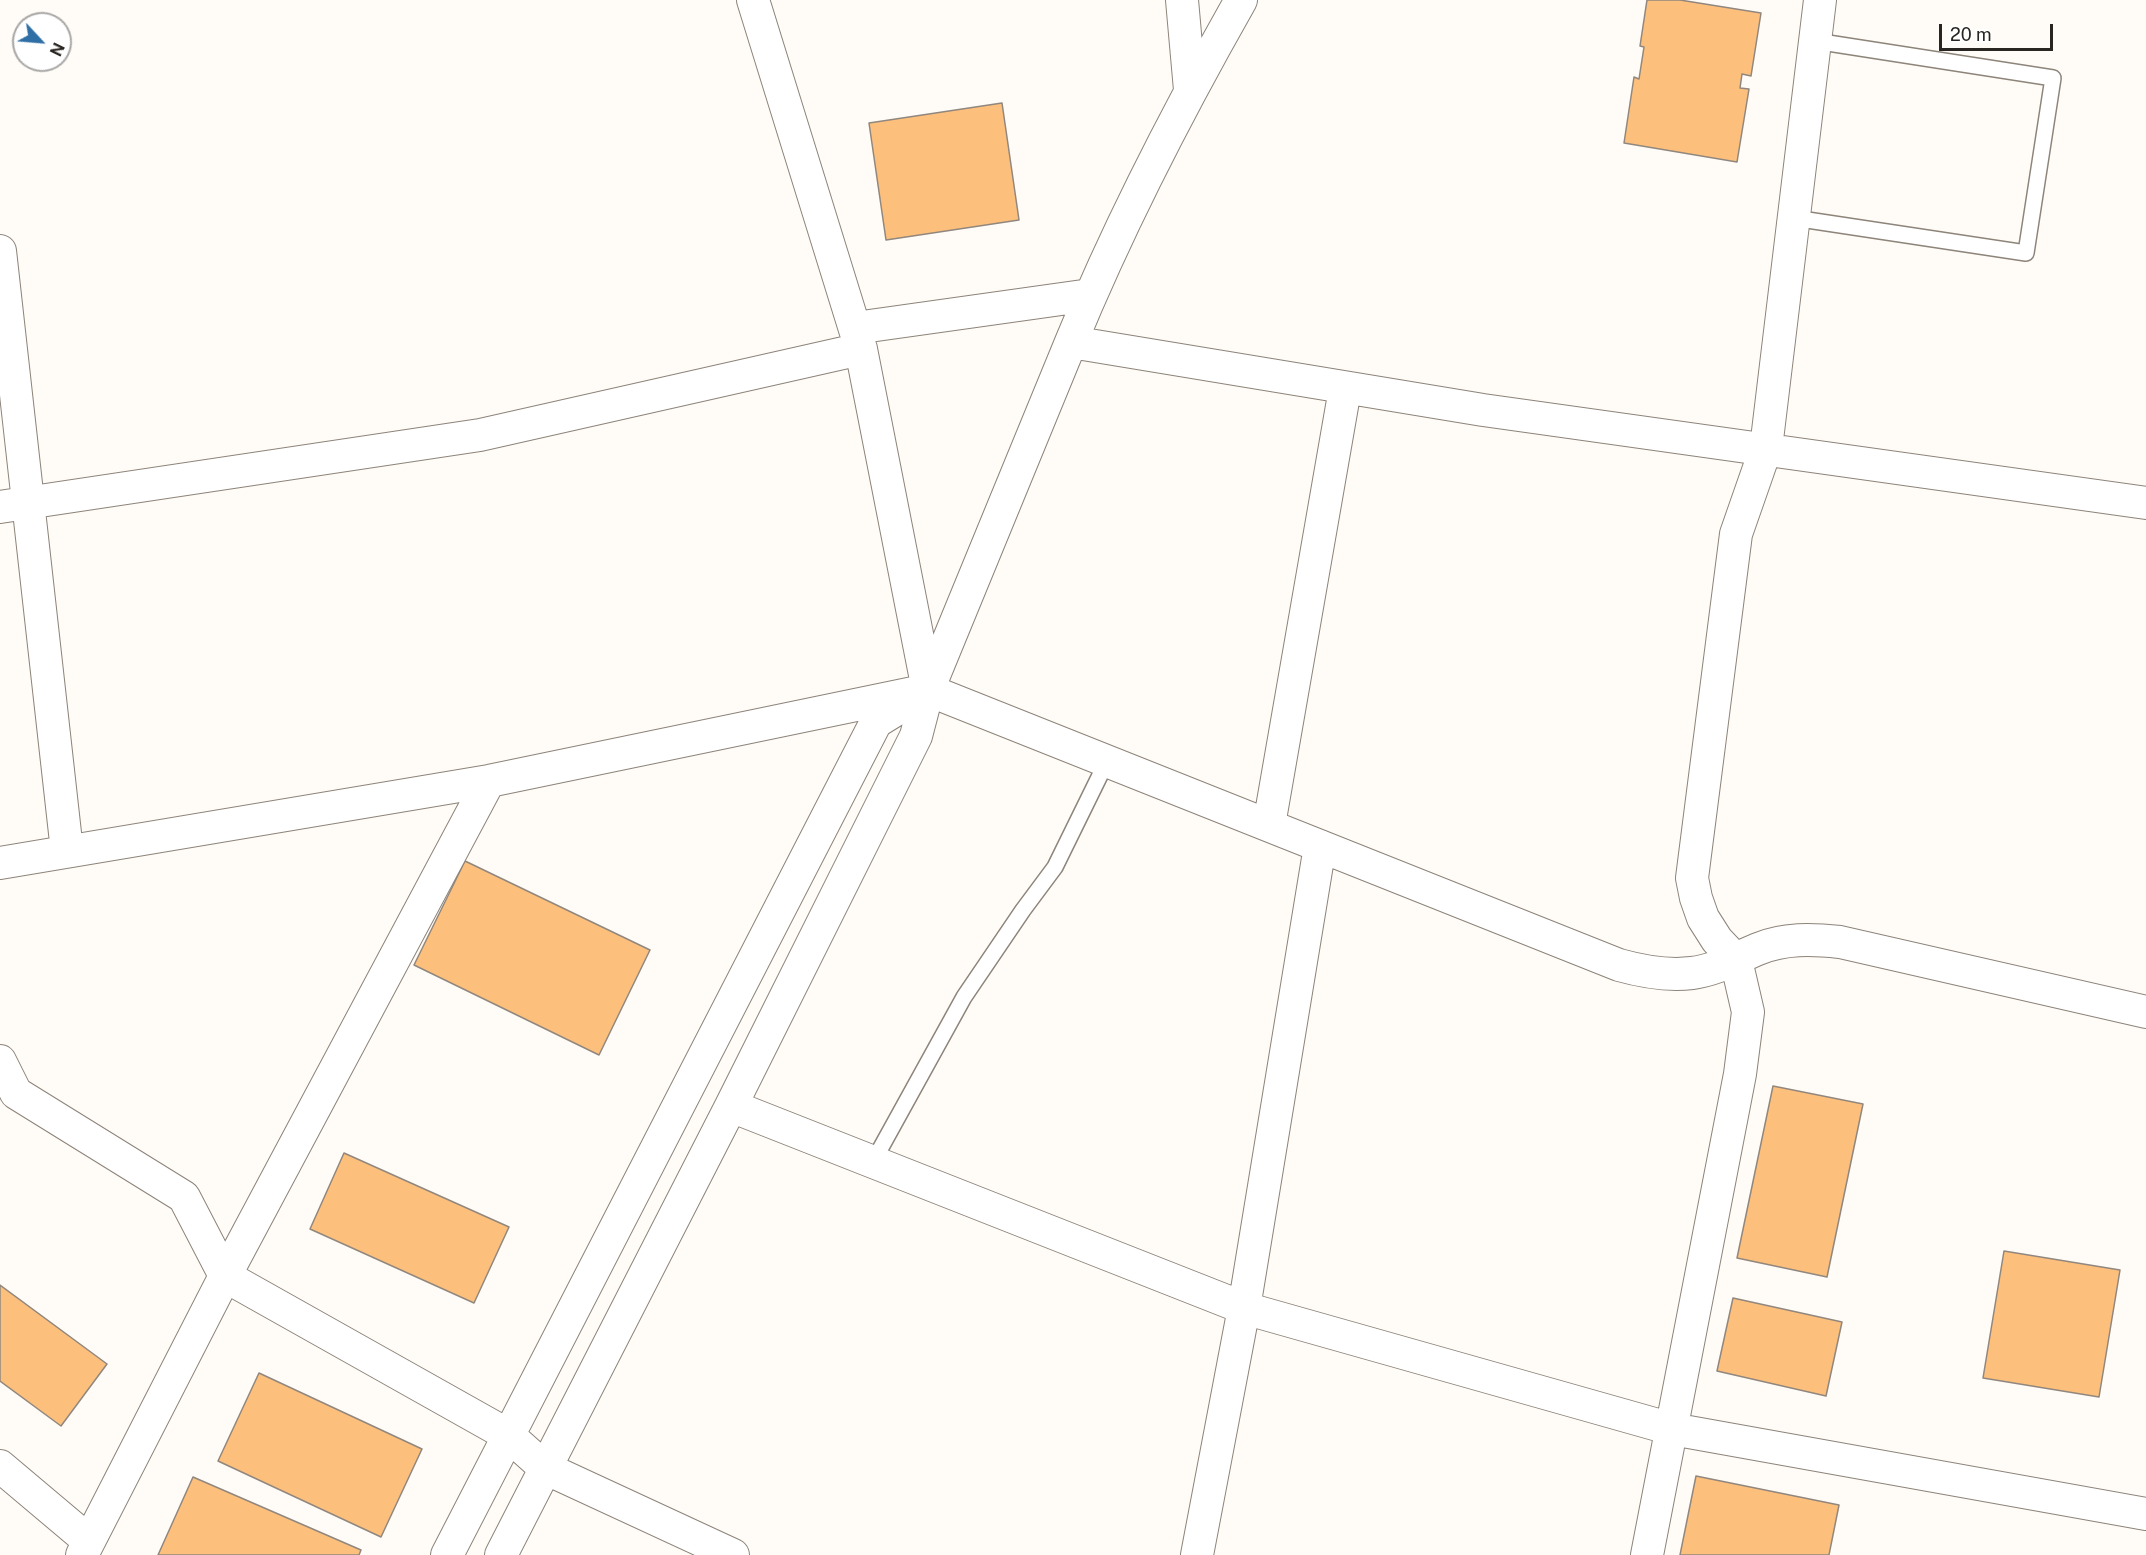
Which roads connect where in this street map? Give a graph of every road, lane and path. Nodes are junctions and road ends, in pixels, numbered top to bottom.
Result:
1 (753, 0) edge
2 (1182, 0) edge
3 (1241, 0) edge
4 (1820, 0) edge
5 (1815, 41) junction
6 (1190, 90) junction
7 (1794, 218) junction
8 (0, 251) edge
9 (1090, 295) junction
10 (858, 339) junction
11 (1071, 342) junction
12 (1345, 389) junction
13 (1766, 448) junction
14 (2146, 503) edge
15 (15, 505) edge
16 (928, 690) junction
17 (1107, 761) junction
18 (489, 781) junction
19 (1269, 825) junction
20 (1320, 846) junction
21 (67, 851) junction
22 (0, 863) edge
23 (1736, 960) junction
24 (2146, 1012) edge
25 (0, 1061) edge
26 (731, 1106) junction
27 (873, 1162) junction
28 (225, 1276) junction
29 (1244, 1308) junction
30 (1672, 1429) junction
31 (508, 1435) junction
32 (0, 1466) edge
33 (545, 1468) junction
34 (2146, 1514) edge
35 (85, 1548) edge
36 (447, 1555) edge
37 (501, 1555) edge
38 (733, 1555) edge
39 (1197, 1555) edge
40 (1647, 1555) edge

1 - 10 street
2 - 6 street
3 - 6 street
4 - 5 street
5 - 7 street
5 - 7 lane
6 - 9 street
7 - 13 street
8 - 15 street
9 - 10 street
9 - 11 street
10 - 15 street
10 - 16 street
11 - 12 street
11 - 16 street
12 - 13 street
12 - 19 street
13 - 14 street
13 - 23 street
15 - 21 street
16 - 17 street
16 - 18 street
16 - 26 street
16 - 31 street
17 - 19 street
17 - 27 lane
18 - 21 street
18 - 28 street
19 - 20 street
20 - 23 street
20 - 29 street
21 - 22 street
23 - 24 street
23 - 30 street
25 - 28 street
26 - 27 street
26 - 33 street
27 - 29 street
28 - 31 street
28 - 35 street
29 - 30 street
29 - 39 street
30 - 34 street
30 - 40 street
31 - 33 street
31 - 36 street
32 - 35 street
33 - 37 street
33 - 38 street

